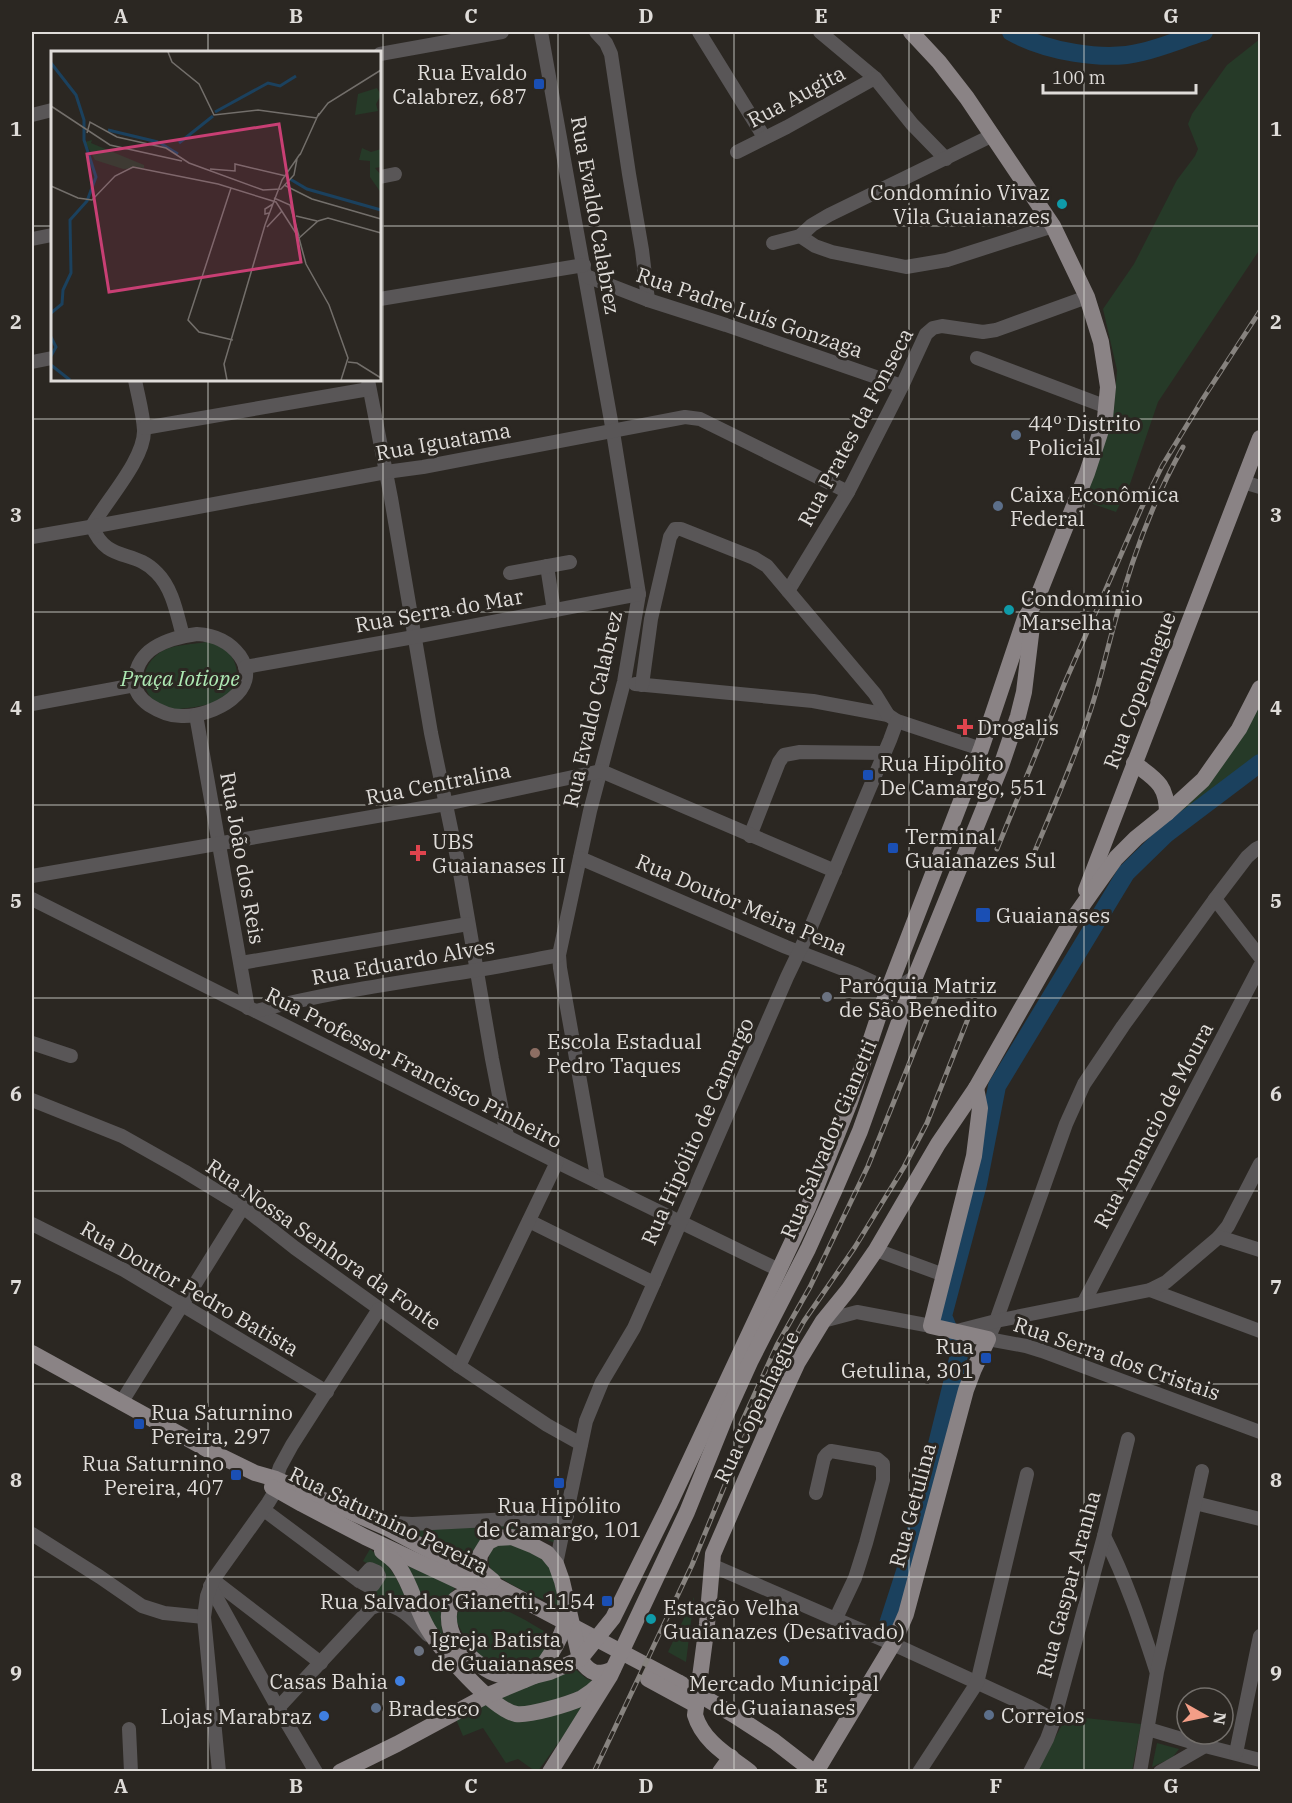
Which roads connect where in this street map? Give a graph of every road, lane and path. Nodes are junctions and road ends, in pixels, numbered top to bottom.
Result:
1 (502, 32) edge
2 (541, 32) edge
3 (596, 32) edge
4 (699, 32) edge
5 (820, 32) edge
6 (911, 32) edge
7 (381, 54) edge
8 (874, 78) junction
9 (51, 110) edge
10 (32, 115) edge
11 (993, 135) junction
12 (764, 137) junction
13 (737, 152) dead end
14 (946, 159) junction
15 (395, 174) dead end
16 (381, 177) edge
17 (1053, 226) junction
18 (51, 235) edge
19 (800, 236) junction
20 (32, 239) edge
21 (773, 243) dead end
22 (585, 271) junction
23 (1087, 297) junction
24 (381, 299) edge
25 (648, 300) junction
26 (51, 358) edge
27 (977, 358) dead end
28 (32, 362) edge
29 (135, 381) edge
30 (369, 384) edge
31 (902, 386) junction
32 (1107, 407) junction
33 (144, 428) junction
34 (613, 432) junction
35 (1260, 438) edge
36 (386, 472) junction
37 (1243, 482) junction
38 (1260, 487) edge
39 (848, 492) junction
40 (92, 526) junction
41 (32, 537) edge
42 (570, 562) dead end
43 (547, 566) junction
44 (510, 573) dead end
45 (788, 591) junction
46 (639, 594) junction
47 (1036, 601) junction
48 (554, 611) junction
49 (183, 636) junction
50 (414, 637) junction
51 (245, 667) junction
52 (624, 682) junction
53 (135, 685) junction
54 (642, 685) junction
55 (1260, 688) edge
56 (32, 704) edge
57 (195, 715) junction
58 (892, 718) junction
59 (981, 749) junction
60 (885, 753) junction
61 (1134, 763) junction
62 (999, 770) junction
63 (601, 771) junction
64 (1152, 776) junction
65 (1127, 786) junction
66 (446, 804) junction
67 (1116, 813) junction
68 (1167, 813) junction
69 (1143, 833) junction
70 (750, 836) junction
71 (219, 845) junction
72 (1258, 848) edge
73 (580, 858) junction
74 (835, 871) junction
75 (32, 876) edge
76 (32, 899) edge
77 (1215, 899) junction
78 (1070, 923) junction
79 (468, 924) junction
80 (799, 951) junction
81 (559, 955) junction
82 (1260, 957) edge
83 (241, 963) junction
84 (1260, 966) edge
85 (477, 970) junction
86 (915, 977) junction
87 (888, 989) junction
88 (252, 1010) junction
89 (32, 1043) edge
90 (71, 1056) dead end
91 (976, 1088) junction
92 (32, 1100) edge
93 (507, 1136) junction
94 (558, 1162) junction
95 (1260, 1164) edge
96 (598, 1182) junction
97 (243, 1207) junction
98 (529, 1221) junction
99 (680, 1222) junction
100 (32, 1224) edge
101 (1219, 1238) junction
102 (876, 1250) junction
103 (1260, 1250) edge
104 (779, 1270) junction
105 (944, 1275) junction
106 (654, 1283) junction
107 (849, 1289) junction
108 (1150, 1290) junction
109 (182, 1304) junction
110 (1083, 1304) junction
111 (379, 1309) junction
112 (857, 1312) junction
113 (1012, 1318) junction
114 (823, 1321) junction
115 (996, 1321) junction
116 (944, 1329) junction
117 (1260, 1331) edge
118 (988, 1339) junction
119 (1010, 1342) junction
120 (32, 1353) edge
121 (459, 1366) junction
122 (327, 1392) junction
123 (121, 1403) junction
124 (1260, 1432) edge
125 (1128, 1439) dead end
126 (581, 1444) junction
127 (1202, 1471) dead end
128 (1027, 1474) dead end
129 (276, 1485) junction
130 (816, 1493) dead end
131 (1195, 1503) junction
132 (264, 1510) junction
133 (567, 1516) junction
134 (1260, 1519) edge
135 (373, 1521) junction
136 (32, 1534) edge
137 (1104, 1536) junction
138 (365, 1537) junction
139 (556, 1564) junction
140 (711, 1565) junction
141 (359, 1581) dead end
142 (212, 1583) junction
143 (506, 1597) junction
144 (569, 1610) junction
145 (204, 1617) junction
146 (836, 1618) junction
147 (1260, 1636) edge
148 (893, 1644) junction
149 (439, 1646) junction
150 (580, 1659) junction
151 (321, 1663) junction
152 (1157, 1672) junction
153 (612, 1673) junction
154 (530, 1678) junction
155 (977, 1683) junction
156 (486, 1696) junction
157 (278, 1708) junction
158 (1054, 1720) junction
159 (129, 1729) dead end
160 (1148, 1729) junction
161 (1175, 1737) edge
162 (1205, 1746) joint
163 (1236, 1754) junction
164 (731, 1757) junction
165 (1260, 1760) edge
166 (131, 1772) edge
167 (219, 1772) edge
168 (316, 1772) edge
169 (340, 1772) edge
170 (550, 1772) edge
171 (720, 1772) edge
172 (750, 1772) edge
173 (795, 1772) edge
174 (815, 1772) edge
175 (919, 1772) edge
176 (1030, 1772) edge
177 (1140, 1772) edge
178 (1160, 1772) edge

1 - 7 street
2 - 22 street, Rua Evaldo Calabrez
3 - 25 street
4 - 12 street
5 - 8 street
6 - 11 main road, Rua Salvador Gianetti
8 - 12 street, Rua Augita
8 - 14 street
9 - 10 street
11 - 14 street
11 - 17 main road, Rua Salvador Gianetti
12 - 13 street, Rua Augita
14 - 19 street
15 - 16 street
17 - 19 street
17 - 23 main road, Rua Salvador Gianetti
18 - 20 street
19 - 21 street
22 - 24 street
22 - 25 street, Rua Padre Luís Gonzaga
22 - 34 street, Rua Evaldo Calabrez
23 - 31 street, Rua Prates da Fonseca
23 - 32 main road, Rua Salvador Gianetti
25 - 31 street, Rua Padre Luís Gonzaga
26 - 28 street
27 - 32 street
29 - 33 street
30 - 33 street
30 - 36 street
31 - 39 street, Rua Prates da Fonseca
32 - 47 main road, Rua Salvador Gianetti
33 - 40 street
34 - 36 street, Rua Iguatama
34 - 39 street, Rua Iguatama
34 - 46 street, Rua Evaldo Calabrez
35 - 37 main road, Rua Copenhague
36 - 40 street, Rua Iguatama
36 - 50 street
37 - 38 street
37 - 61 main road, Rua Copenhague
39 - 45 street, Rua Prates da Fonseca
40 - 41 street, Rua Iguatama
40 - 49 street
42 - 43 street
43 - 44 street
43 - 48 street
45 - 54 street
45 - 58 street
46 - 48 street, Rua Serra do Mar
46 - 52 street, Rua Evaldo Calabrez
47 - 59 main road, Rua Salvador Gianetti
47 - 62 main road, Rua Salvador Gianetti
48 - 50 street, Rua Serra do Mar
49 - 51 street
49 - 53 street
50 - 51 street, Rua Serra do Mar
50 - 66 street
51 - 57 street
52 - 54 street
52 - 63 street, Rua Evaldo Calabrez
53 - 56 street
53 - 57 street
54 - 58 street
55 - 68 main road
57 - 71 street, Rua João dos Reis
58 - 59 street
58 - 60 street, Rua Hipólito de Camargo
59 - 62 main road
59 - 87 main road, Rua Salvador Gianetti
60 - 70 street
60 - 74 street, Rua Hipólito de Camargo
61 - 64 main road
61 - 65 main road, Rua Copenhague
62 - 86 main road, Rua Salvador Gianetti
63 - 66 street, Rua Centralina
63 - 70 street
63 - 73 street, Rua Evaldo Calabrez
64 - 65 main road
64 - 68 main road
65 - 67 main road, Rua Copenhague
66 - 71 street, Rua Centralina
66 - 79 street
67 - 69 main road
67 - 78 main road, Rua Copenhague
68 - 69 main road
69 - 78 main road
70 - 74 street
71 - 75 street, Rua Centralina
71 - 83 street, Rua João dos Reis
72 - 77 street
73 - 80 street, Rua Doutor Meira Pena
73 - 81 street, Rua Evaldo Calabrez
74 - 80 street, Rua Hipólito de Camargo
76 - 88 street, Rua Professor Francisco Pinheiro
77 - 82 street
77 - 115 street
78 - 91 main road, Rua Copenhague
79 - 83 street
79 - 85 street
80 - 87 street, Rua Doutor Meira Pena
80 - 99 street, Rua Hipólito de Camargo
81 - 85 street, Rua Eduardo Alves
81 - 96 street, Rua Evaldo Calabrez
83 - 88 street, Rua João dos Reis
84 - 110 street, Rua Amancio de Moura
85 - 88 street, Rua Eduardo Alves
85 - 93 street
86 - 87 street
86 - 153 main road, Rua Salvador Gianetti
87 - 104 main road, Rua Salvador Gianetti
88 - 93 street, Rua Professor Francisco Pinheiro
89 - 90 street
91 - 102 main road, Rua Copenhague
91 - 105 main road
92 - 97 street, Rua Nossa Senhora da Fonte
93 - 94 street, Rua Professor Francisco Pinheiro
94 - 96 street, Rua Professor Francisco Pinheiro
94 - 98 street
95 - 101 street
96 - 99 street, Rua Professor Francisco Pinheiro
97 - 109 street
97 - 111 street, Rua Nossa Senhora da Fonte
98 - 106 street
98 - 121 street
99 - 104 street, Rua Professor Francisco Pinheiro
99 - 106 street, Rua Hipólito de Camargo
100 - 109 street, Rua Doutor Pedro Batista
101 - 103 street
101 - 108 street
102 - 105 street
102 - 107 main road, Rua Copenhague
104 - 150 main road, Rua Salvador Gianetti
105 - 116 main road
106 - 126 street, Rua Hipólito de Camargo
107 - 112 street
107 - 114 main road, Rua Copenhague
108 - 110 street
108 - 117 street
109 - 122 street, Rua Doutor Pedro Batista
109 - 123 street
110 - 113 street
111 - 121 street, Rua Nossa Senhora da Fonte
111 - 122 street
112 - 114 street
112 - 116 street
113 - 115 street
113 - 119 street
114 - 140 main road, Rua Copenhague
115 - 116 street
115 - 118 street
116 - 118 main road, Rua Serra dos Cristais
118 - 119 street, Rua Serra dos Cristais
118 - 148 main road, Rua Getulina
119 - 124 street, Rua Serra dos Cristais
120 - 123 main road, Rua Saturnino Pereira
121 - 126 street, Rua Nossa Senhora da Fonte
122 - 129 street
123 - 129 main road, Rua Saturnino Pereira
125 - 137 street, Rua Gaspar Aranha
126 - 133 street, Rua Hipólito de Camargo
127 - 131 street
128 - 155 street
129 - 132 street
129 - 135 main road, Rua Saturnino Pereira
129 - 138 main road, Rua Saturnino Pereira
130 - 146 street
131 - 134 street
131 - 152 street
132 - 141 street
132 - 142 street
133 - 135 street, Rua Saturnino Pereira
133 - 139 street, Rua Hipólito de Camargo
135 - 143 main road, Rua Saturnino Pereira
136 - 145 street
137 - 152 street
137 - 158 street, Rua Gaspar Aranha
138 - 143 main road, Rua Saturnino Pereira
138 - 149 main road
139 - 143 main road
139 - 144 main road
140 - 146 street
140 - 164 main road, Rua Copenhague
142 - 145 street
142 - 151 street
142 - 157 street
143 - 154 main road
143 - 173 main road
143 - 174 main road
144 - 150 main road
144 - 154 main road
145 - 167 street
146 - 148 street
147 - 163 street
148 - 155 street
148 - 174 main road, Rua Getulina
149 - 151 street
149 - 156 main road
150 - 153 main road
150 - 154 main road
151 - 157 street
152 - 160 street
153 - 156 main road
153 - 170 main road, Rua Salvador Gianetti
154 - 156 main road
155 - 158 street
155 - 175 street
156 - 169 main road
157 - 168 street
158 - 176 street, Rua Gaspar Aranha
159 - 166 street
160 - 161 street
160 - 177 street
162 - 163 street
162 - 178 street
163 - 165 street
164 - 171 main road
164 - 172 main road

